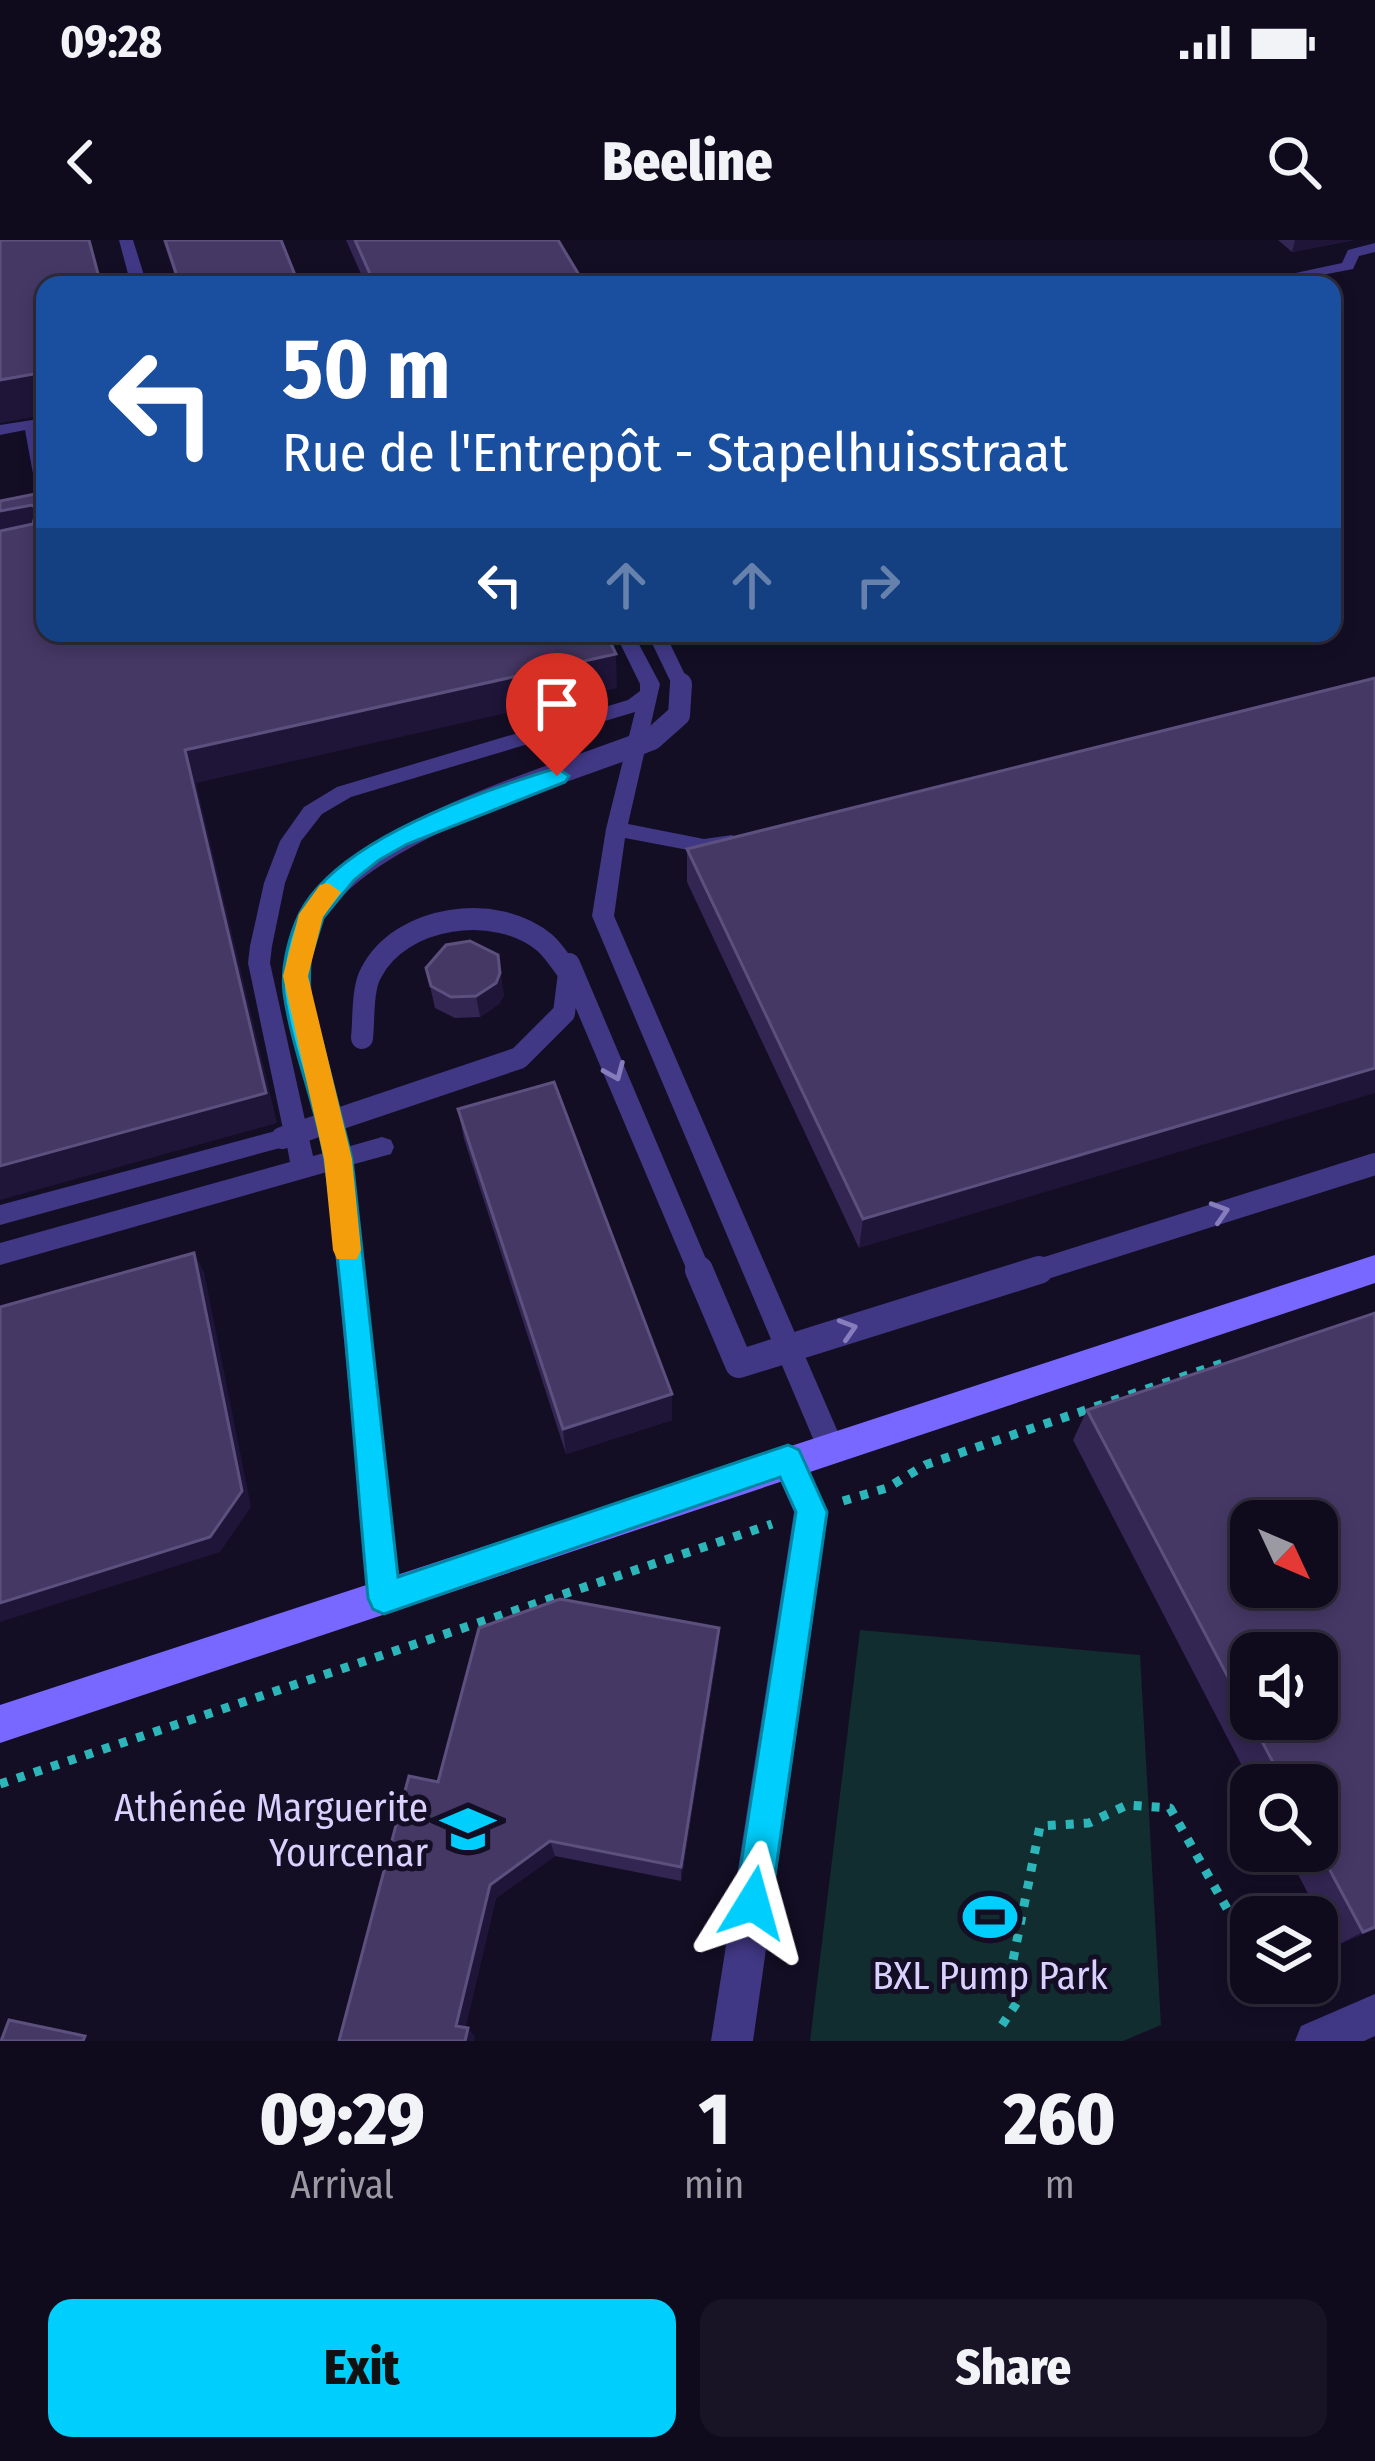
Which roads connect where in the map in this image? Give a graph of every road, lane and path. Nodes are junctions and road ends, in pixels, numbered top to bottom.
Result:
1 (126, 240) edge
2 (1375, 248) edge
3 (136, 276) edge
4 (1295, 276) edge
5 (36, 423) edge
6 (0, 430) edge
7 (628, 642) edge
8 (661, 642) edge
9 (649, 693) junction
10 (616, 830) junction
11 (749, 839) edge
12 (569, 964) junction
13 (362, 1038) dead end
14 (382, 1147) dead end
15 (338, 1159) junction
16 (1375, 1164) edge
17 (304, 1170) junction
18 (0, 1215) edge
19 (0, 1255) edge
20 (1375, 1269) edge
21 (1244, 1356) edge
22 (830, 1446) junction
23 (788, 1460) junction
24 (812, 1512) junction
25 (384, 1598) junction
26 (0, 1724) edge
27 (0, 1784) edge
28 (1230, 1914) edge
29 (1375, 2015) edge
30 (1003, 2025) dead end
31 (732, 2041) edge
32 (1316, 2041) edge

1 - 3 lane
2 - 4 lane
5 - 6 lane
7 - 9 lane
8 - 15 lane, bridge
9 - 10 lane
9 - 17 lane
10 - 11 lane
10 - 22 lane
12 - 13 lane, bridge
12 -> 16 lane, bridge
12 - 18 lane, bridge
14 - 15 lane
15 - 17 lane
15 - 25 lane
17 - 19 lane
20 - 22 street
21 - 24 path
22 - 23 street
23 - 24 street
23 - 25 street
24 - 27 path
24 - 31 street
25 - 26 street
28 - 30 path
29 - 32 street

